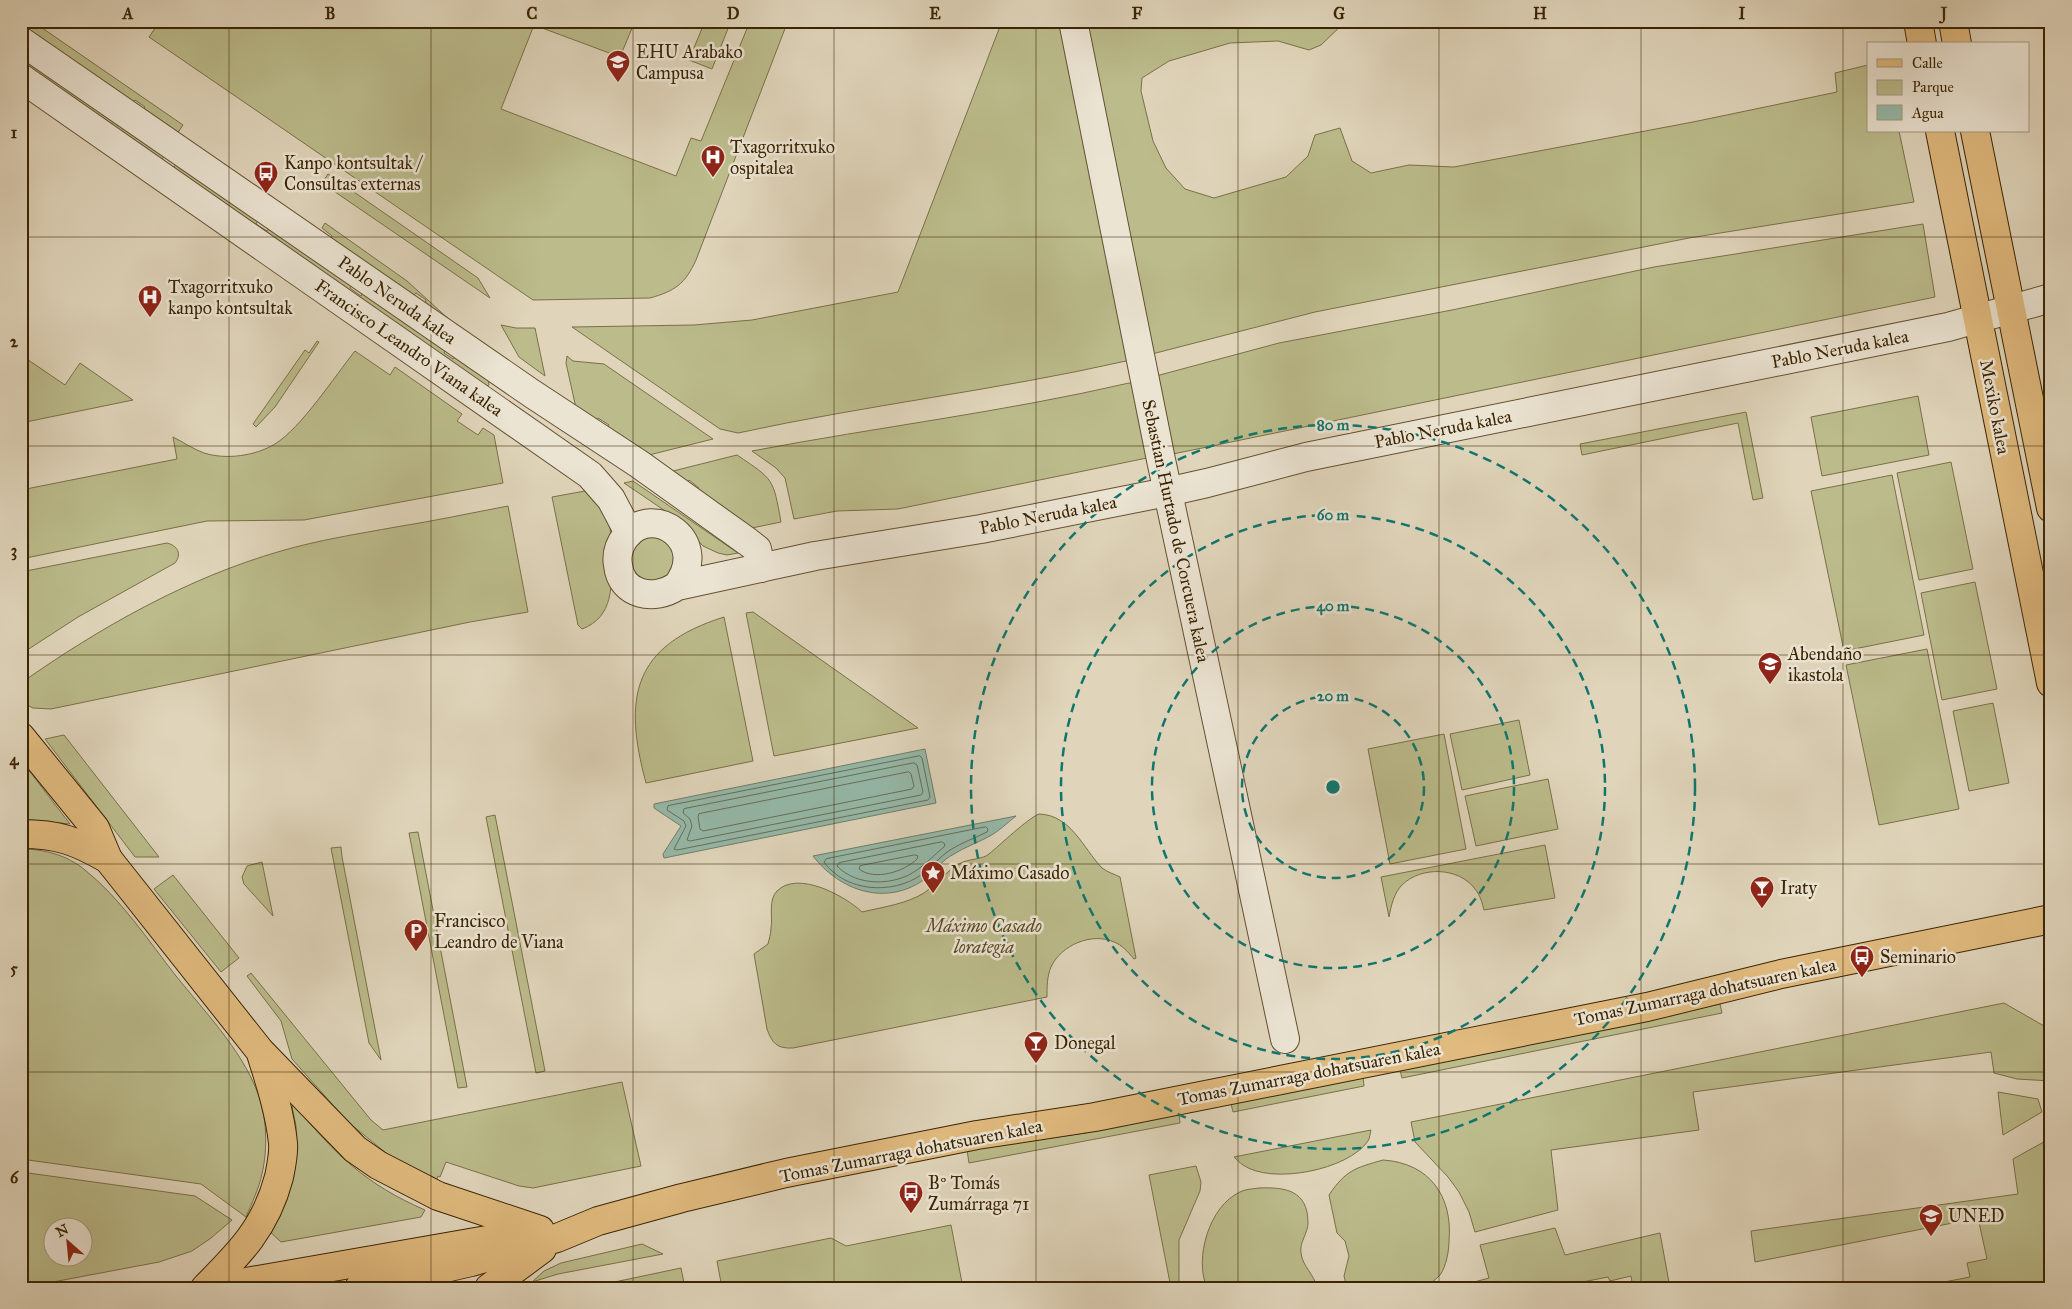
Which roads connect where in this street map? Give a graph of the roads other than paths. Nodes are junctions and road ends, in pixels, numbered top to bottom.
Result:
1 (1073, 21) edge
2 (1918, 21) edge
3 (1953, 21) edge
4 (21, 41) edge
5 (1922, 42) edge
6 (1957, 42) edge
7 (21, 78) edge
8 (1940, 132) edge
9 (1975, 132) edge
10 (2051, 298) edge
11 (2011, 309) junction
12 (1978, 319) junction
13 (1167, 492) junction
14 (2051, 508) edge
15 (629, 532) junction
16 (686, 546) junction
17 (761, 568) junction
18 (734, 573) junction
19 (677, 586) junction
20 (2051, 683) edge
21 (21, 737) edge
22 (21, 834) edge
23 (108, 859) junction
24 (2043, 920) edge
25 (1285, 1039) dead end
26 (260, 1051) junction
27 (548, 1234) junction
28 (206, 1288) edge
29 (212, 1288) edge
30 (360, 1288) edge
31 (488, 1288) edge

1 - 13 street, Sebastian Hurtado de Corcuera kalea
2 - 5 main road
3 - 6 main road
4 - 17 street, Pablo Neruda kalea
7 - 15 street, Francisco Leandro Viana kalea
8 - 12 main road, Mexiko kalea
9 - 11 main road, Mexiko kalea
10 - 11 street, Pablo Neruda kalea
11 - 12 street, Pablo Neruda kalea
11 - 14 main road, Mexiko kalea
12 - 13 street, Pablo Neruda kalea
12 - 20 main road, Mexiko kalea
13 - 17 street, Pablo Neruda kalea
13 - 25 street, Sebastian Hurtado de Corcuera kalea
15 - 16 street
15 - 19 street
16 - 18 street
16 - 19 street
17 - 18 street, Pablo Neruda kalea
18 - 19 street, Pablo Neruda kalea
21 - 23 main road
22 - 23 main road
23 - 26 main road
24 - 27 main road, Tomas Zumarraga dohatsuaren kalea
26 - 27 main road
26 - 28 main road
27 - 29 main road, Tomas Zumarraga dohatsuaren kalea
27 - 30 main road, Tomas Zumarraga dohatsuaren kalea
27 - 31 main road

